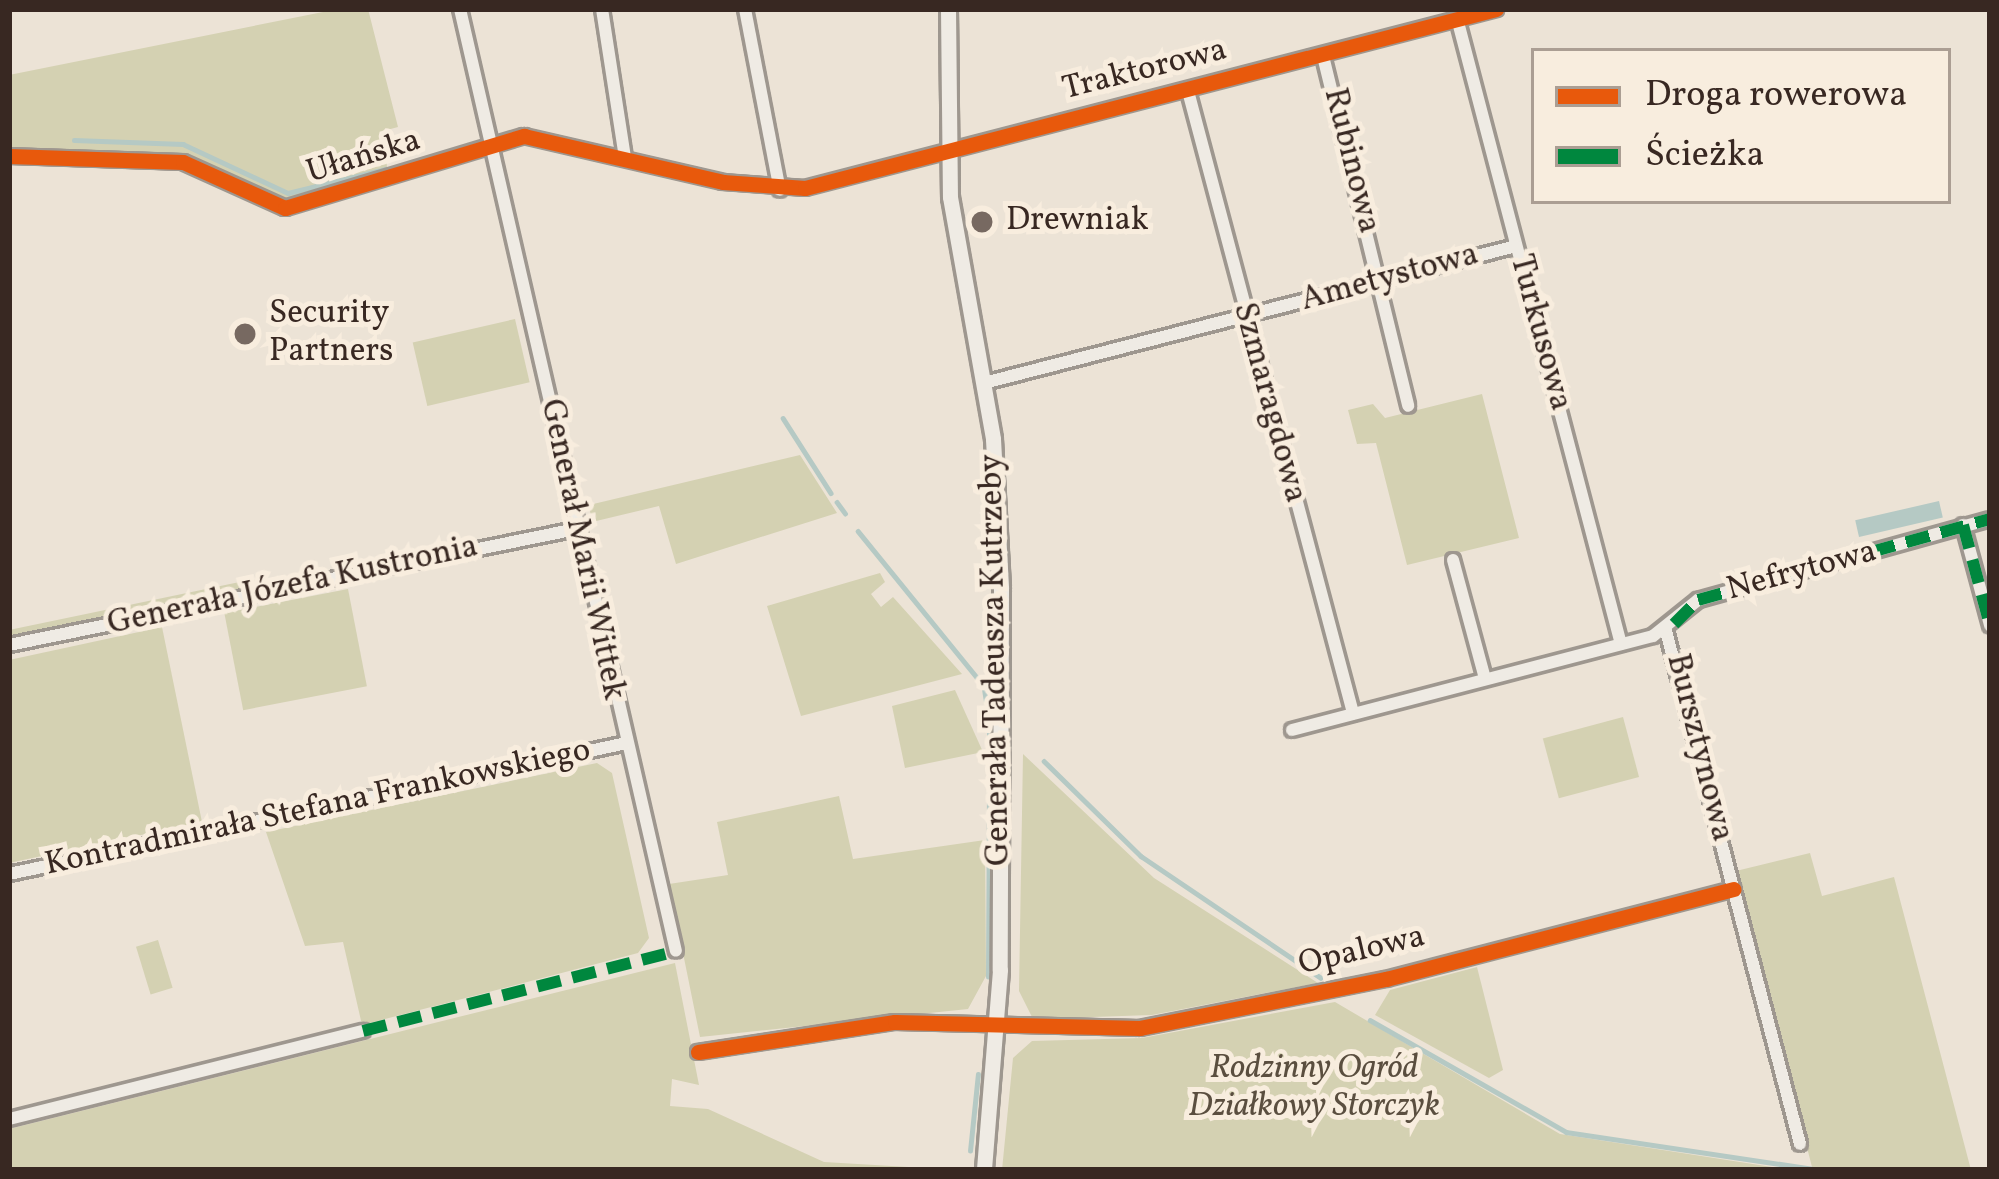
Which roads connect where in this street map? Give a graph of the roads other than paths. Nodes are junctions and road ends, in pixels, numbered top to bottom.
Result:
1 (460, 9) edge
2 (602, 9) edge
3 (745, 9) edge
4 (948, 9) edge
5 (1496, 9) edge
6 (1458, 22) junction
7 (1323, 56) junction
8 (1188, 92) junction
9 (494, 146) junction
10 (947, 152) junction
11 (9, 156) edge
12 (625, 158) junction
13 (780, 190) junction
14 (1516, 246) junction
15 (1381, 282) junction
16 (1246, 317) junction
17 (984, 383) junction
18 (1408, 406) dead end
19 (1990, 519) edge
20 (1964, 525) junction
21 (576, 529) junction
22 (1453, 560) dead end
23 (1990, 625) edge
24 (1666, 632) junction
25 (1621, 644) junction
26 (9, 646) edge
27 (1484, 680) junction
28 (1353, 713) junction
29 (1292, 730) dead end
30 (627, 743) junction
31 (9, 874) edge
32 (1734, 889) junction
33 (676, 951) dead end
34 (996, 1028) junction
35 (363, 1031) dead end
36 (698, 1052) dead end
37 (9, 1119) edge
38 (1799, 1144) dead end
39 (984, 1170) edge

1 - 9 street, Generał Marii Wittek
2 - 12 street
3 - 13 street
4 - 10 street, Generała Tadeusza Kutrzeby
5 - 6 street, Traktorowa
6 - 7 street, Traktorowa
6 - 14 street, Turkusowa
7 - 8 street, Traktorowa
7 - 15 street, Rubinowa
8 - 10 street, Traktorowa
8 - 16 street, Szmaragdowa
9 - 11 street, Ułańska
9 - 12 street, Ułańska
9 - 21 street, Generał Marii Wittek
10 - 13 street, Ułańska
10 - 17 street, Generała Tadeusza Kutrzeby
12 - 13 street, Ułańska
14 - 15 street, Ametystowa
14 - 25 street, Turkusowa
15 - 16 street, Ametystowa
15 - 18 street, Rubinowa
16 - 17 street, Ametystowa
16 - 28 street, Szmaragdowa
17 - 34 street, Generała Tadeusza Kutrzeby
19 - 20 street, Nefrytowa
20 - 23 street
20 - 24 street, Nefrytowa
21 - 26 street, Generała Józefa Kustronia
21 - 30 street, Generał Marii Wittek
22 - 27 street
24 - 25 street, Nefrytowa
24 - 32 street, Bursztynowa
25 - 27 street, Nefrytowa
27 - 28 street, Nefrytowa
28 - 29 street, Nefrytowa
30 - 31 street, Kontradmirała Stefana Frankowskiego
30 - 33 street, Generał Marii Wittek
32 - 34 street, Opalowa
32 - 38 street, Bursztynowa
34 - 36 street, Opalowa
34 - 39 street, Generała Tadeusza Kutrzeby
35 - 37 street

